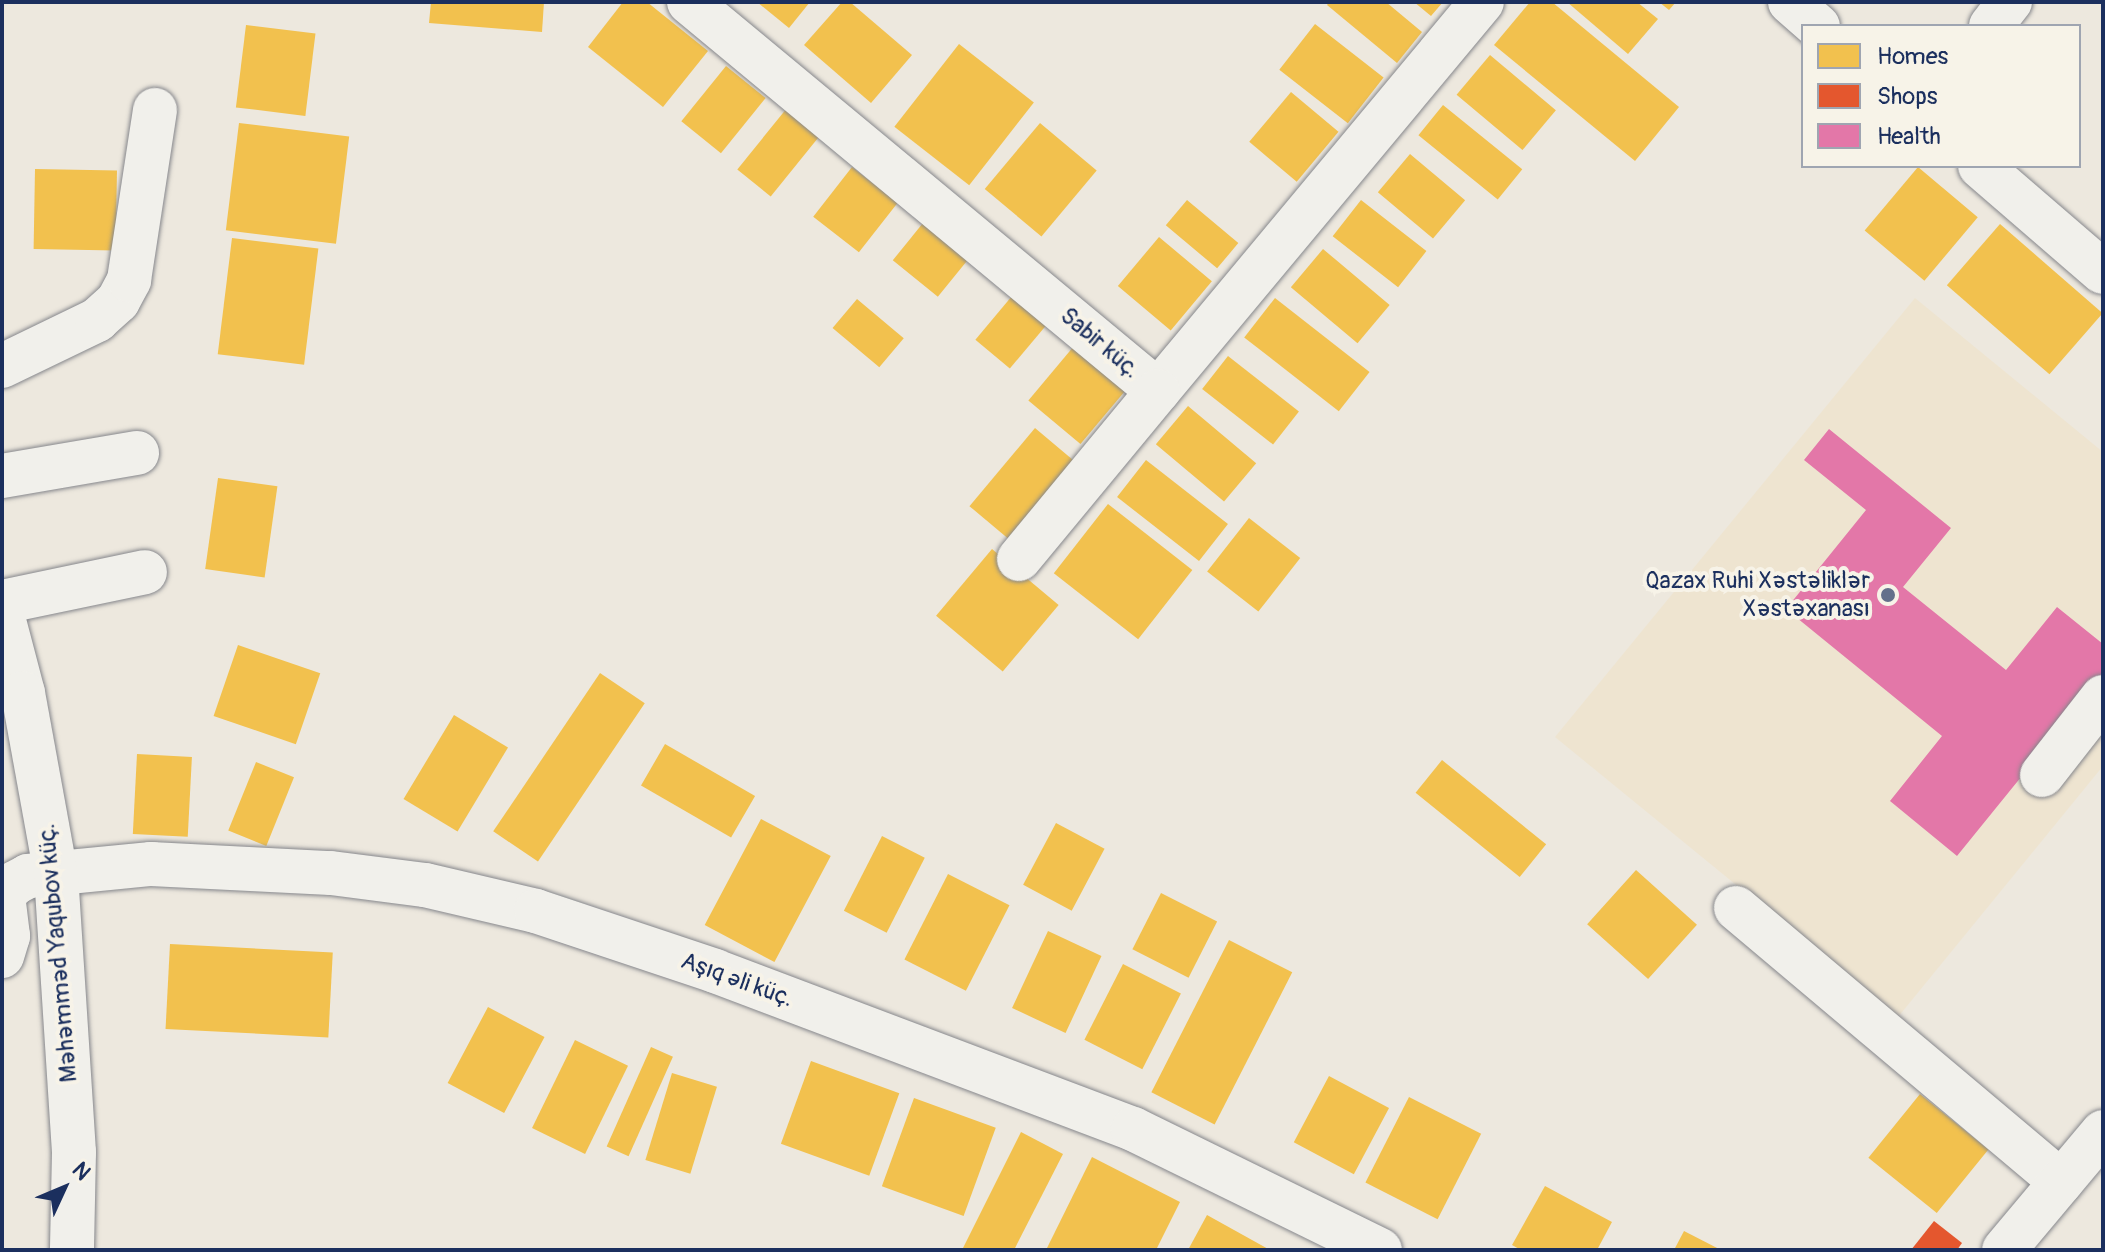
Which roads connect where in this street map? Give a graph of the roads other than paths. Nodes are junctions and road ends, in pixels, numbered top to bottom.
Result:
1 (689, 2) edge
2 (1482, 2) edge
3 (1790, 2) edge
4 (2010, 2) edge
5 (1816, 24) edge
6 (1993, 24) edge
7 (155, 110) dead end
8 (1982, 168) edge
9 (2103, 272) edge
10 (2, 366) edge
11 (1158, 391) junction
12 (137, 453) dead end
13 (2, 476) edge
14 (1019, 559) dead end
15 (145, 572) dead end
16 (2, 602) edge
17 (2, 613) edge
18 (2103, 697) edge
19 (2042, 775) dead end
20 (56, 874) junction
21 (1736, 908) dead end
22 (2, 956) edge
23 (2100, 1141) edge
24 (2061, 1182) junction
25 (72, 1250) edge
26 (1380, 1250) edge
27 (2004, 1250) edge

1 - 11 street, Sabir küç.
2 - 11 street, Sabir küç.
3 - 5 street
4 - 6 street
7 - 10 street
8 - 9 street
11 - 14 street
12 - 13 street
15 - 16 street
17 - 20 street, Məhəmməd Yaqubov küç.
18 - 19 street
20 - 22 street, Aşıq Əli küç.
20 - 25 street, Məhəmməd Yaqubov küç.
20 - 26 street, Aşıq Əli küç.
21 - 24 street
23 - 24 street
24 - 27 street

